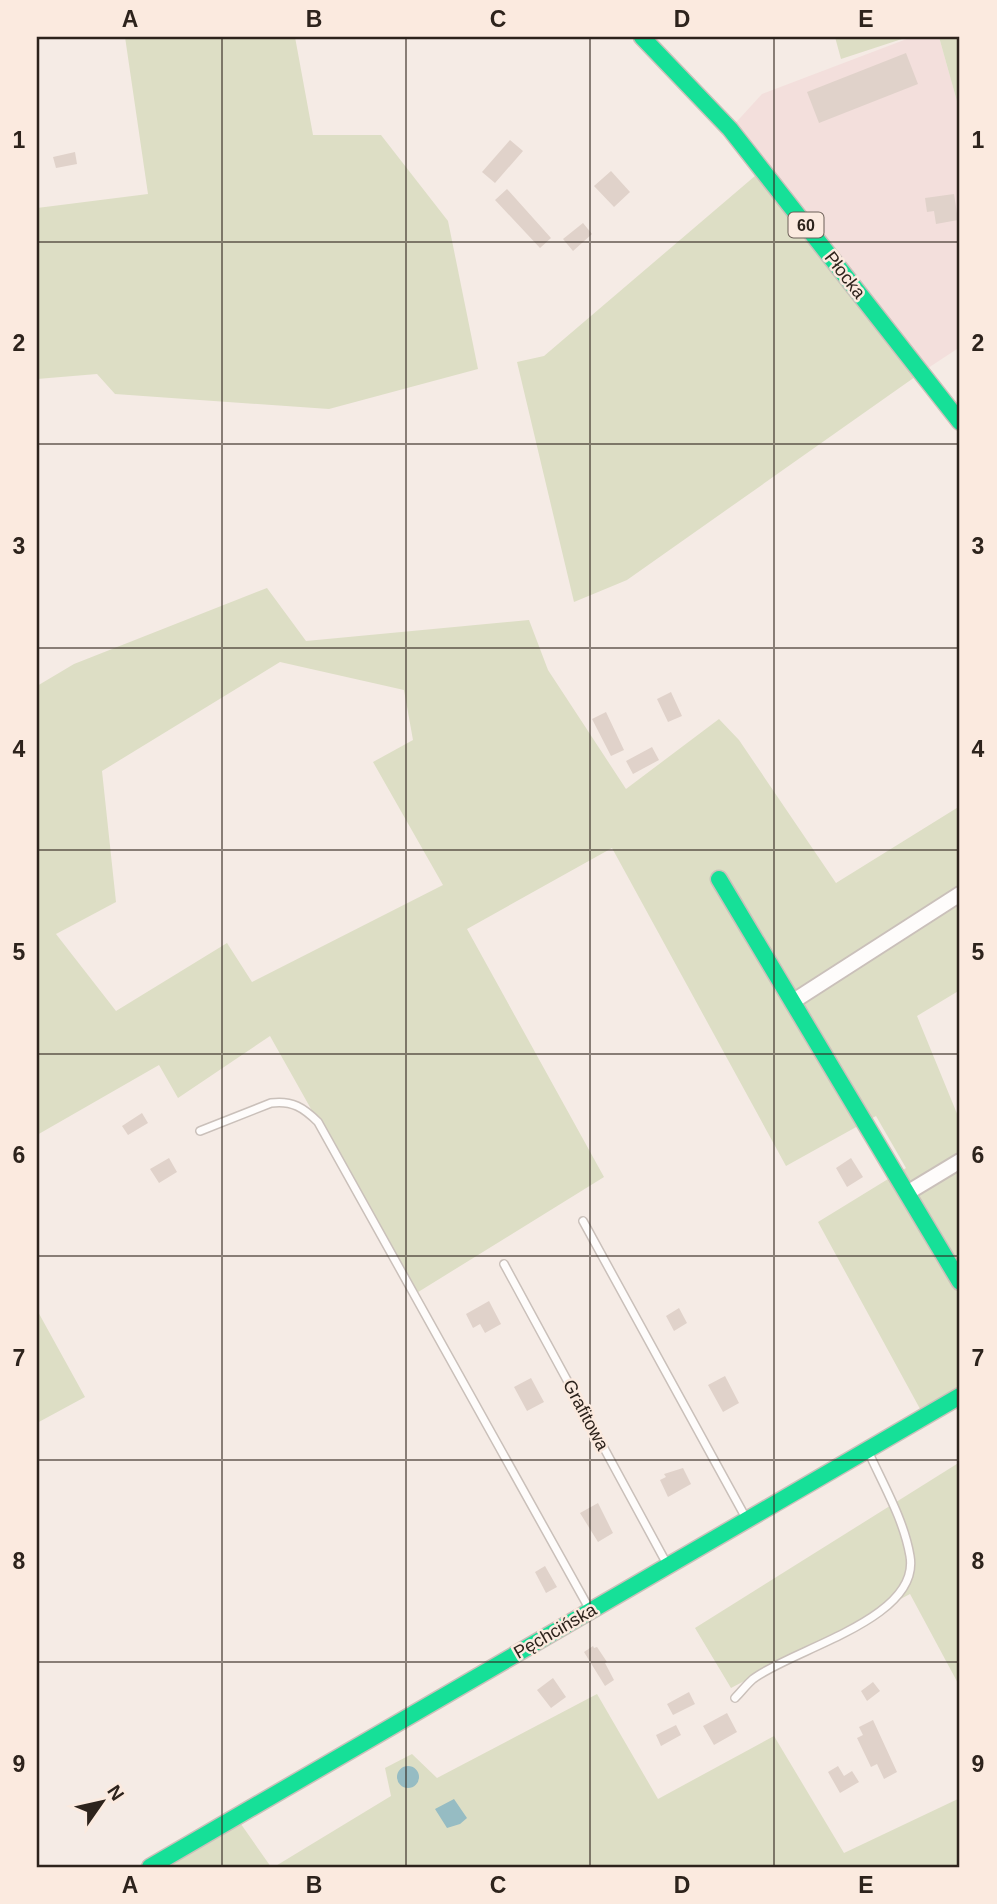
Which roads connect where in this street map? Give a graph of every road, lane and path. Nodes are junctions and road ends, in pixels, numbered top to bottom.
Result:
1 (642, 37) edge
2 (960, 422) edge
3 (719, 879) dead end
4 (960, 894) edge
5 (792, 1002) junction
6 (200, 1131) dead end
7 (960, 1161) edge
8 (906, 1193) junction
9 (583, 1221) dead end
10 (504, 1264) dead end
11 (960, 1282) edge
12 (960, 1396) edge
13 (868, 1450) junction
14 (747, 1521) junction
15 (668, 1567) junction
16 (591, 1611) junction
17 (734, 1698) dead end
18 (150, 1867) edge

1 - 2 street, Płocka / 60
3 - 5 street
4 - 5 street
5 - 8 street
6 - 16 lane
7 - 8 street
8 - 11 street
9 - 14 lane
10 - 15 lane, Grafitowa
12 - 13 street, Pęchcińska
13 - 14 street, Pęchcińska
13 - 17 lane
14 - 15 street, Pęchcińska
15 - 16 street, Pęchcińska
16 - 18 street, Pęchcińska

